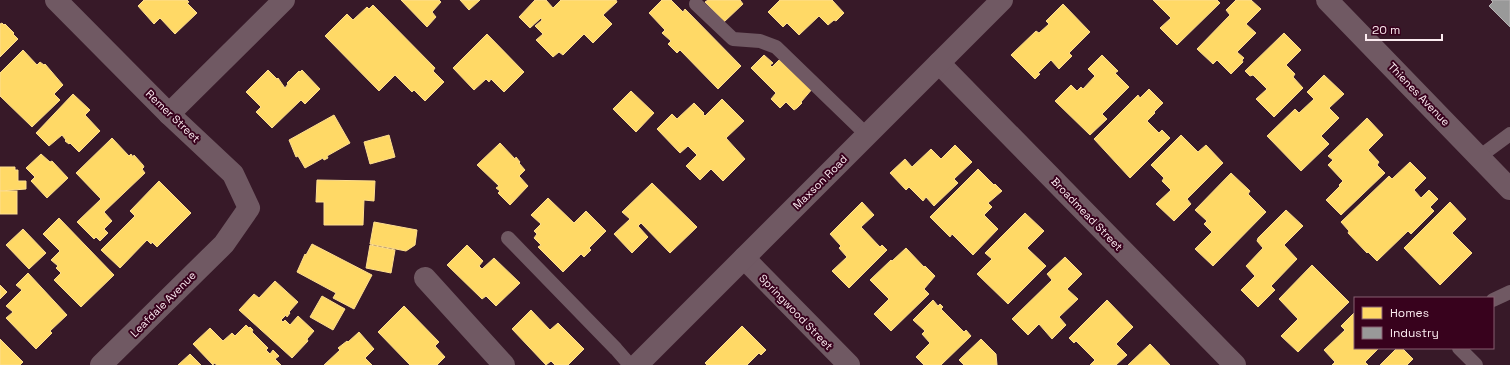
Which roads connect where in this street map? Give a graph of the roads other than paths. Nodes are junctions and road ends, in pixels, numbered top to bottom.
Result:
1 (56, 0) edge
2 (284, 0) edge
3 (1002, 0) edge
4 (1327, 0) edge
5 (696, 4) dead end
6 (939, 63) junction
7 (169, 114) junction
8 (1510, 134) edge
9 (867, 135) junction
10 (1479, 157) junction
11 (1510, 189) edge
12 (508, 238) dead end
13 (224, 244) joint
14 (744, 258) junction
15 (425, 278) dead end
16 (1510, 292) edge
17 (1494, 300) edge
18 (1460, 349) edge
19 (101, 365) edge
20 (504, 365) edge
21 (630, 365) edge
22 (637, 365) edge
23 (849, 365) edge
24 (1235, 365) edge
25 (1476, 365) edge

1 - 7 street, Remer Street
2 - 7 street
3 - 6 street, Maxson Road
4 - 10 street, Thienes Avenue
5 - 9 lane
6 - 9 street, Maxson Road
6 - 24 street, Broadmead Street
7 - 13 street, Remer Street
8 - 10 lane
9 - 14 street, Maxson Road
10 - 11 street, Thienes Avenue
12 - 21 lane
13 - 19 street, Leafdale Avenue
14 - 22 street, Maxson Road
14 - 23 street, Springwood Street
15 - 20 street
16 - 17 lane
18 - 25 lane

